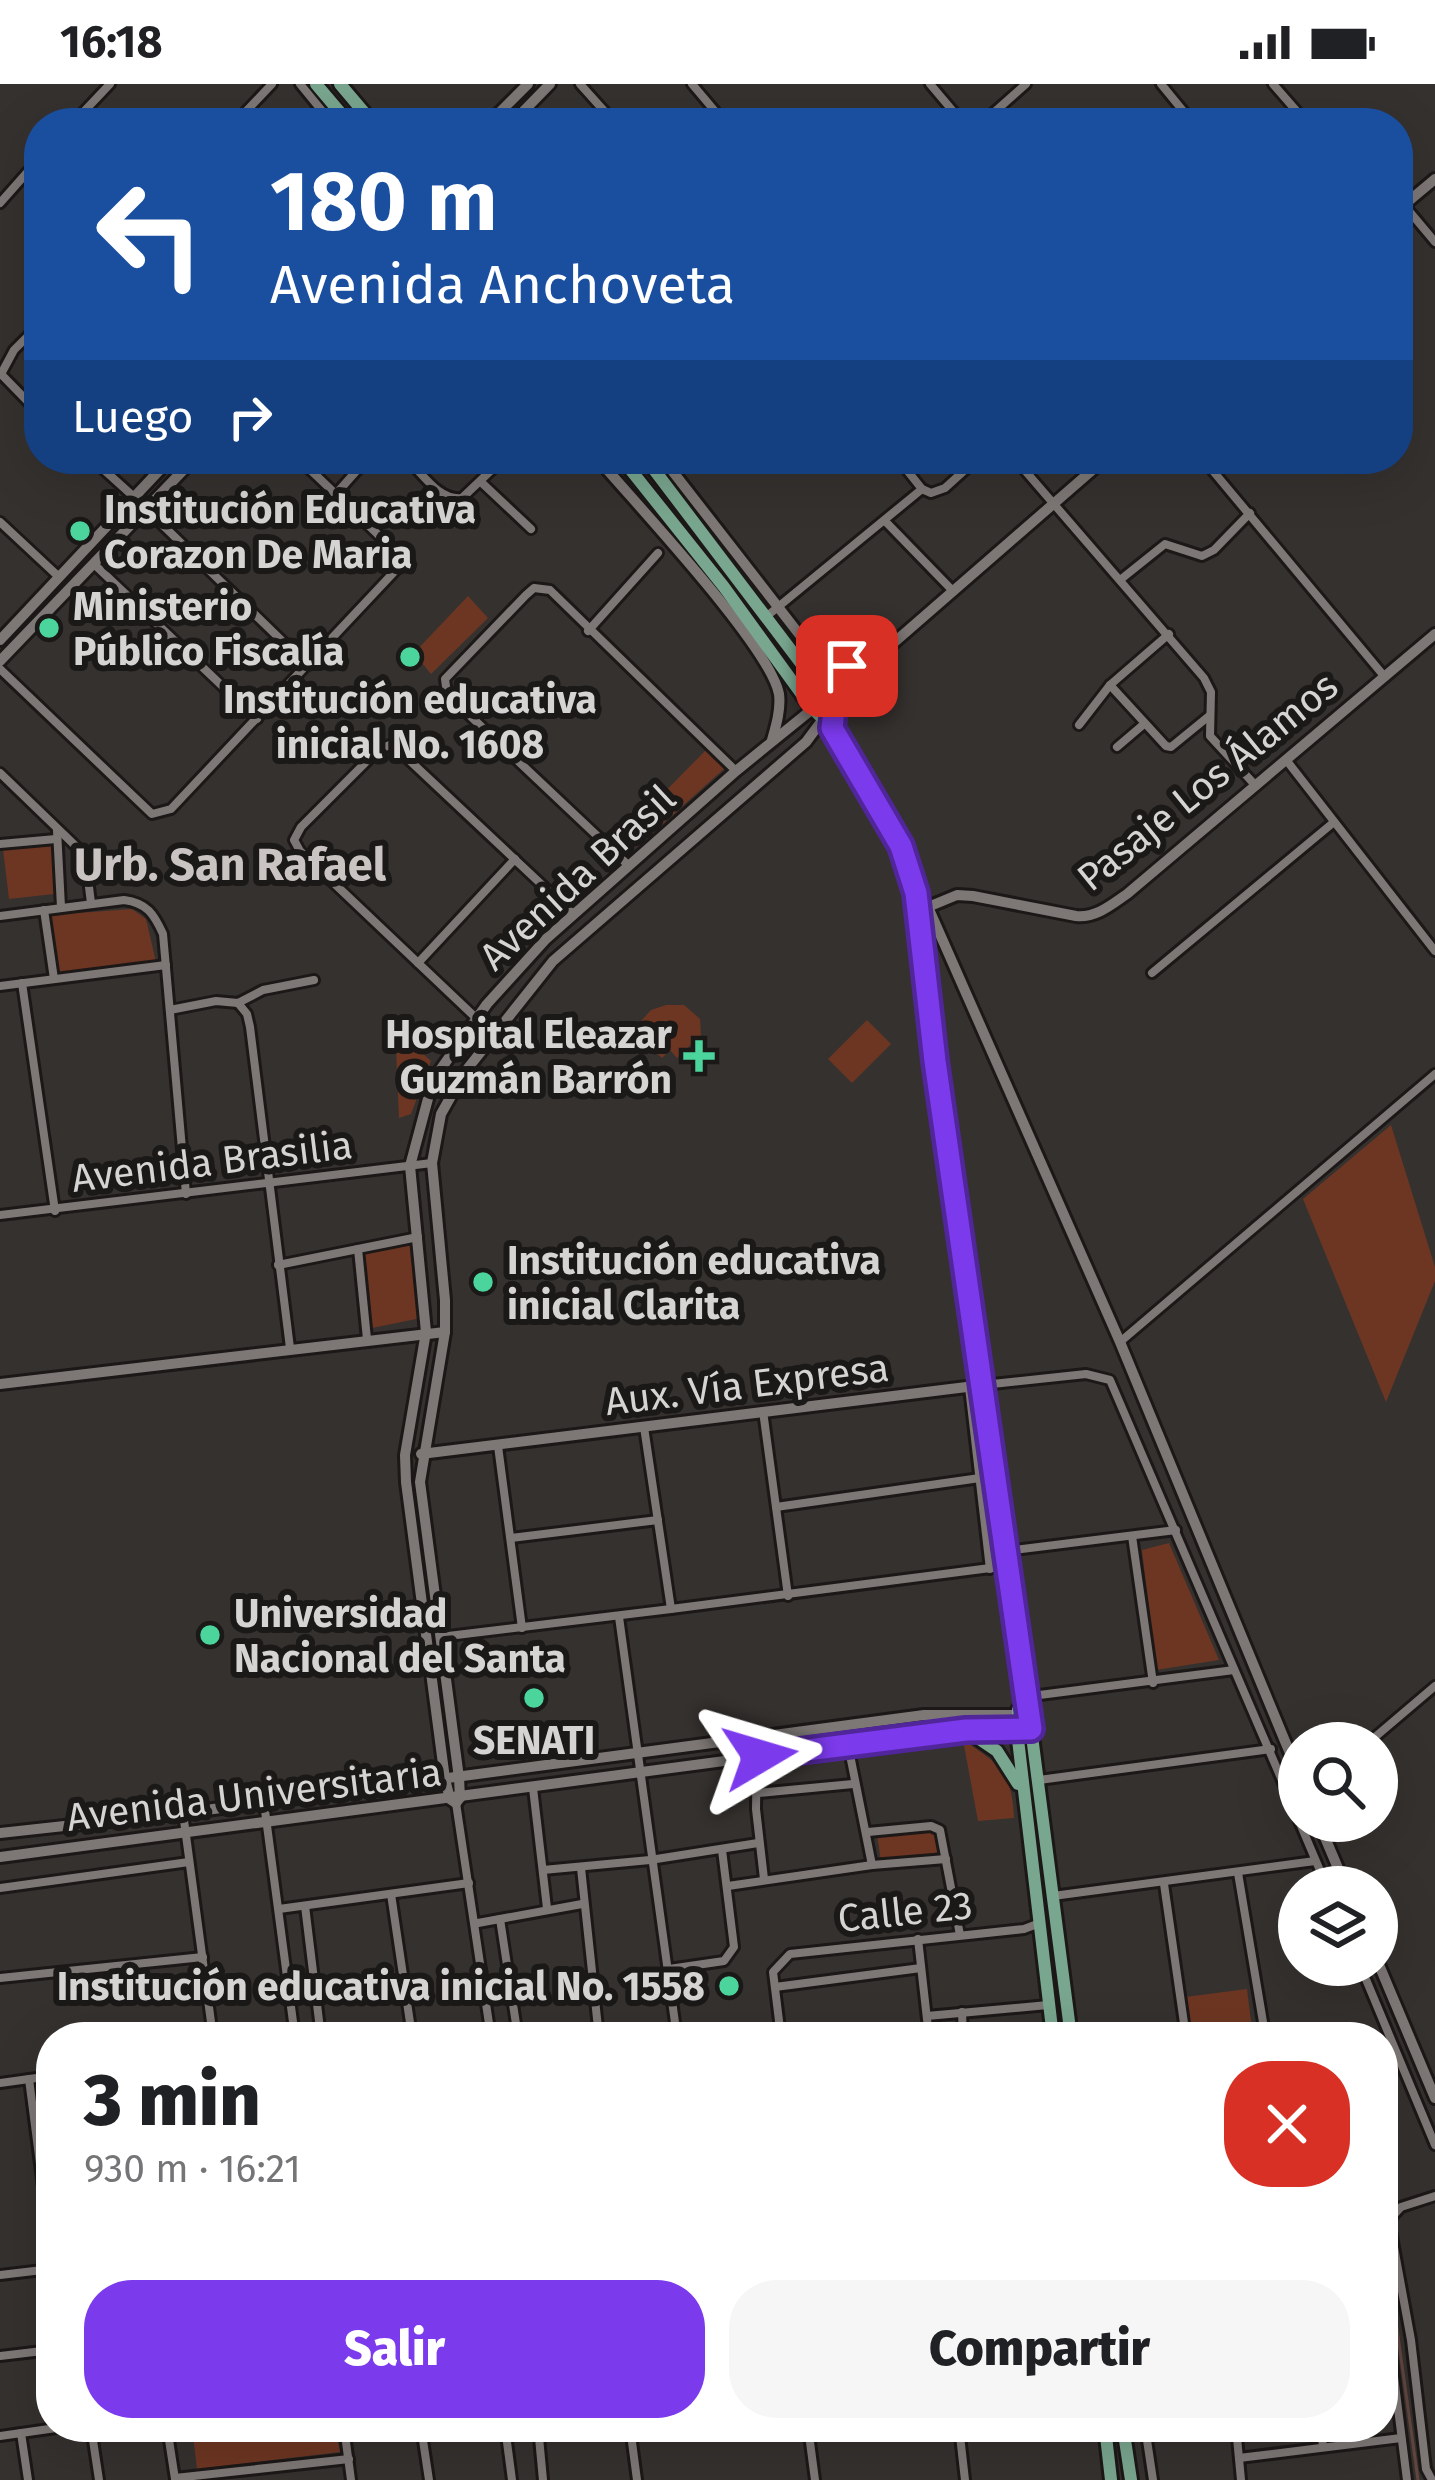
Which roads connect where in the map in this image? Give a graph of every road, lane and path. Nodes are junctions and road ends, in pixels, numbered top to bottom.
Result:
1 (110, 84) edge
2 (272, 84) edge
3 (300, 84) edge
4 (316, 84) edge
5 (340, 84) edge
6 (528, 84) edge
7 (550, 84) edge
8 (580, 84) edge
9 (692, 84) edge
10 (930, 84) edge
11 (1026, 84) edge
12 (1161, 84) edge
13 (1273, 84) edge
14 (87, 108) edge
15 (249, 108) edge
16 (320, 108) edge
17 (336, 108) edge
18 (360, 108) edge
19 (504, 108) edge
20 (527, 108) edge
21 (602, 108) edge
22 (712, 108) edge
23 (950, 108) edge
24 (999, 108) edge
25 (1181, 108) edge
26 (1294, 108) edge
27 (24, 176) edge
28 (0, 202) edge
29 (1413, 219) edge
30 (1435, 242) edge
31 (24, 341) edge
32 (24, 398) edge
33 (109, 474) edge
34 (156, 474) edge
35 (180, 474) edge
36 (314, 474) edge
37 (354, 474) edge
38 (422, 474) edge
39 (489, 474) edge
40 (611, 474) edge
41 (634, 474) edge
42 (658, 474) edge
43 (674, 474) edge
44 (910, 474) edge
45 (960, 474) edge
46 (1028, 474) edge
47 (1088, 474) edge
48 (1216, 474) edge
49 (481, 482) junction
50 (922, 489) junction
51 (335, 495) junction
52 (134, 497) junction
53 (1053, 504) junction
54 (146, 509) junction
55 (1250, 514) junction
56 (885, 520) junction
57 (0, 522) edge
58 (531, 529) dead end
59 (658, 554) dead end
60 (94, 564) junction
61 (59, 577) junction
62 (1120, 580) junction
63 (952, 590) junction
64 (772, 613) junction
65 (19, 619) junction
66 (31, 630) junction
67 (588, 631) junction
68 (1169, 634) junction
69 (1435, 634) edge
70 (0, 640) edge
71 (868, 663) junction
72 (0, 665) edge
73 (307, 665) junction
74 (1384, 676) junction
75 (1110, 685) junction
76 (831, 699) junction
77 (811, 707) junction
78 (1210, 716) junction
79 (257, 719) junction
80 (1144, 724) junction
81 (827, 725) junction
82 (1079, 725) dead end
83 (772, 740) junction
84 (1118, 747) dead end
85 (1287, 761) junction
86 (736, 771) junction
87 (0, 773) edge
88 (1256, 787) junction
89 (1334, 822) junction
90 (57, 833) junction
91 (0, 844) edge
92 (515, 859) junction
93 (627, 865) junction
94 (916, 893) junction
95 (91, 903) junction
96 (928, 907) junction
97 (61, 908) junction
98 (44, 910) junction
99 (572, 914) junction
100 (0, 916) edge
101 (1435, 951) edge
102 (418, 963) junction
103 (166, 965) junction
104 (1152, 973) dead end
105 (54, 979) junction
106 (314, 980) dead end
107 (22, 983) junction
108 (0, 986) edge
109 (238, 1004) junction
110 (170, 1010) junction
111 (476, 1018) junction
112 (444, 1061) junction
113 (464, 1073) junction
114 (1435, 1074) edge
115 (432, 1163) junction
116 (410, 1166) junction
117 (267, 1183) junction
118 (186, 1194) junction
119 (55, 1211) junction
120 (0, 1216) edge
121 (418, 1238) junction
122 (358, 1249) junction
123 (278, 1265) junction
124 (426, 1332) junction
125 (445, 1332) junction
126 (367, 1339) junction
127 (1120, 1342) junction
128 (290, 1348) junction
129 (0, 1382) edge
130 (976, 1386) junction
131 (764, 1411) junction
132 (644, 1427) junction
133 (498, 1446) junction
134 (423, 1454) junction
135 (405, 1455) junction
136 (994, 1476) junction
137 (977, 1477) junction
138 (776, 1507) junction
139 (658, 1520) junction
140 (1176, 1530) junction
141 (1132, 1536) junction
142 (512, 1538) junction
143 (1006, 1558) junction
144 (990, 1568) junction
145 (788, 1596) junction
146 (671, 1609) junction
147 (619, 1617) junction
148 (522, 1628) junction
149 (439, 1637) junction
150 (1234, 1670) junction
151 (1153, 1683) junction
152 (1435, 1686) edge
153 (1024, 1715) junction
154 (1393, 1722) edge
155 (1278, 1724) edge
156 (966, 1730) junction
157 (757, 1735) junction
158 (848, 1745) junction
159 (1270, 1749) junction
160 (636, 1752) junction
161 (760, 1756) junction
162 (1278, 1765) edge
163 (639, 1774) junction
164 (459, 1778) junction
165 (445, 1779) junction
166 (1039, 1780) junction
167 (854, 1784) junction
168 (533, 1788) junction
169 (758, 1793) junction
170 (1023, 1795) junction
171 (456, 1800) junction
172 (264, 1803) junction
173 (183, 1813) junction
174 (267, 1822) junction
175 (868, 1832) junction
176 (0, 1833) edge
177 (185, 1835) junction
178 (1308, 1842) edge
179 (758, 1843) junction
180 (722, 1850) junction
181 (0, 1857) edge
182 (946, 1859) junction
183 (650, 1860) junction
184 (1316, 1861) junction
185 (189, 1862) junction
186 (872, 1865) junction
187 (1318, 1866) edge
188 (580, 1868) junction
189 (543, 1870) junction
190 (1238, 1873) junction
191 (764, 1879) junction
192 (469, 1883) junction
193 (1164, 1883) junction
194 (728, 1886) junction
195 (0, 1888) edge
196 (391, 1894) junction
197 (1054, 1896) junction
198 (582, 1904) junction
199 (305, 1906) junction
200 (547, 1908) junction
201 (279, 1909) junction
202 (500, 1919) junction
203 (477, 1923) junction
204 (1040, 1923) junction
205 (960, 1935) junction
206 (918, 1939) junction
207 (203, 1957) junction
208 (920, 1968) junction
209 (669, 1969) junction
210 (0, 1978) edge
211 (1369, 1986) edge
212 (1388, 1986) edge
213 (775, 1987) junction
214 (1048, 2005) junction
215 (962, 2012) junction
216 (927, 2016) junction
217 (211, 2022) edge
218 (293, 2022) edge
219 (319, 2022) edge
220 (408, 2022) edge
221 (489, 2022) edge
222 (516, 2022) edge
223 (597, 2022) edge
224 (675, 2022) edge
225 (779, 2022) edge
226 (928, 2022) edge
227 (962, 2022) edge
228 (1051, 2022) edge
229 (1069, 2022) edge
230 (1184, 2022) edge
231 (1263, 2022) edge
232 (1384, 2022) edge
233 (1398, 2055) edge
234 (36, 2078) edge
235 (29, 2079) junction
236 (0, 2083) edge
237 (1435, 2098) edge
238 (36, 2133) edge
239 (1435, 2145) edge
240 (1435, 2196) edge
241 (1398, 2210) edge
242 (36, 2271) edge
243 (0, 2275) edge
244 (1398, 2277) edge
245 (36, 2352) edge
246 (0, 2356) edge
247 (1398, 2413) edge
248 (36, 2431) edge
249 (21, 2433) junction
250 (0, 2436) edge
251 (1423, 2436) junction
252 (1435, 2436) edge
253 (1398, 2438) edge
254 (1401, 2438) junction
255 (94, 2442) edge
256 (169, 2442) edge
257 (346, 2442) edge
258 (423, 2442) edge
259 (507, 2442) edge
260 (540, 2442) edge
261 (632, 2442) edge
262 (810, 2442) edge
263 (960, 2442) edge
264 (1106, 2442) edge
265 (1125, 2442) edge
266 (1147, 2442) edge
267 (1237, 2442) edge
268 (1322, 2442) edge
269 (1366, 2442) edge
270 (1323, 2447) junction
271 (1239, 2458) junction
272 (349, 2459) junction
273 (1110, 2478) edge
274 (175, 2479) edge
275 (28, 2480) edge
276 (99, 2480) edge
277 (351, 2480) edge
278 (428, 2480) edge
279 (512, 2480) edge
280 (544, 2480) edge
281 (637, 2480) edge
282 (815, 2480) edge
283 (964, 2480) edge
284 (1131, 2480) edge
285 (1153, 2480) edge
286 (1241, 2480) edge
287 (1407, 2480) edge
288 (1432, 2480) edge

1 - 14 street
2 - 15 street
3 - 16 street
4 - 17 main road
5 - 18 main road
6 - 19 main road
7 - 20 main road
8 - 21 street
9 - 22 street
10 - 23 street
11 - 24 street
12 - 25 street
13 - 26 street
27 - 28 street
29 - 30 street
31 - 32 street
33 - 52 street
34 - 52 main road
35 - 54 main road
36 - 51 street
37 - 51 street
38 - 49 street
39 - 49 street
40 - 83 main road
41 - 77 main road
42 - 64 main road
43 - 64 main road
44 - 50 street
45 - 50 street
46 - 53 street
47 - 53 main road, Avenida Brasil
48 - 55 street
49 - 58 street
50 - 56 street
51 - 73 street
52 - 61 main road
53 - 62 street
53 - 63 main road, Avenida Brasil
54 - 60 main road
54 - 73 street
55 - 62 street
55 - 74 street
56 - 63 street
56 - 64 street
57 - 61 street
59 - 67 street
60 - 66 main road
60 - 79 street
61 - 65 main road
62 - 68 street
63 - 71 main road, Avenida Brasil
64 - 71 main road
64 - 76 main road
65 - 66 main road
65 - 70 main road
66 - 72 main road
67 - 86 street
67 - 93 street
68 - 75 street
68 - 78 street
69 - 74 main road, Pasaje Los Álamos
71 - 76 main road, Avenida Brasil
72 - 79 street
73 - 79 street
74 - 85 main road, Pasaje Los Álamos
75 - 80 street
75 - 82 street
76 - 77 main road, Avenida Brasil
76 - 81 main road
77 - 81 main road
77 - 83 main road, Avenida Brasil
78 - 80 street
78 - 88 street
80 - 84 street
81 - 94 main road
81 - 113 main road, Avenida Brasil
83 - 86 main road, Avenida Brasil
85 - 88 main road, Pasaje Los Álamos
85 - 89 street
86 - 93 main road, Avenida Brasil
87 - 90 street
88 - 96 main road, Pasaje Los Álamos
89 - 101 street
89 - 104 street
90 - 91 street
90 - 95 street
90 - 97 street
92 - 99 street
92 - 102 street
92 - 102 street
93 - 99 main road, Avenida Brasil
94 - 96 main road
94 - 130 main road
95 - 97 street
95 - 103 street
96 - 127 main road
97 - 98 street
98 - 100 street
98 - 105 street
99 - 111 main road, Avenida Brasil
102 - 111 street
103 - 105 street
103 - 110 street
105 - 107 street
106 - 109 street
107 - 108 street
107 - 119 street
109 - 110 street
109 - 117 street
110 - 118 street
111 - 112 main road, Avenida Brasil
112 - 113 main road
112 - 116 main road, Avenida Brasil
113 - 115 main road, Avenida Brasil
114 - 127 street
115 - 116 street, Avenida Brasilia
115 - 125 main road, Avenida Brasil
116 - 117 street, Avenida Brasilia
116 - 121 main road, Avenida Brasil
117 - 118 street, Avenida Brasilia
117 - 123 street
118 - 119 street, Avenida Brasilia
119 - 120 street, Avenida Brasilia
121 - 122 street
121 - 124 main road, Avenida Brasil
122 - 123 street
122 - 126 street
123 - 128 street
124 - 125 main road
124 - 126 main road
124 - 135 main road, Avenida Brasil
125 - 134 main road, Avenida Brasil
126 - 128 main road
127 - 155 main road
128 - 129 main road
130 - 131 main road, Aux. Vía Expresa
130 - 136 main road
130 - 137 street
130 - 140 street, Aux. Vía Expresa
131 - 132 main road, Aux. Vía Expresa
131 - 138 street
132 - 133 main road, Aux. Vía Expresa
132 - 139 street
133 - 134 main road, Aux. Vía Expresa
133 - 142 street
134 - 135 main road, Aux. Vía Expresa
134 - 149 main road, Avenida Brasil
135 - 165 main road, Avenida Brasil
136 - 137 street
136 - 143 main road
137 - 138 street
137 - 144 street
138 - 145 street
139 - 142 street
139 - 146 street
140 - 141 street
140 - 150 street
141 - 143 street
141 - 151 street
142 - 148 street
143 - 144 street
143 - 153 main road
144 - 145 street
145 - 146 street
146 - 147 street
147 - 148 street
147 - 160 street
148 - 149 street
149 - 164 main road, Avenida Brasil
150 - 151 street
150 - 159 street
151 - 153 street
152 - 154 street
153 - 156 main road, Avenida Universitaria
153 - 157 main road, Avenida Universitaria
153 - 166 main road
153 - 170 main road
156 - 158 main road, Avenida Universitaria
156 - 170 main road
157 - 160 main road, Avenida Universitaria
157 - 161 street
158 - 161 main road, Avenida Universitaria
158 - 167 street
159 - 162 street
159 - 166 street
160 - 163 street
160 - 164 main road, Avenida Universitaria
161 - 163 main road, Avenida Universitaria
161 - 169 street
163 - 168 main road, Avenida Universitaria
163 - 183 street
164 - 165 main road, Avenida Universitaria
164 - 171 main road, Avenida Brasil
165 - 171 main road, Avenida Brasil
165 - 172 main road, Avenida Universitaria
166 - 197 main road
167 - 169 street
167 - 175 street
168 - 171 main road, Avenida Universitaria
168 - 189 street
169 - 179 street
170 - 204 main road
171 - 174 main road, Avenida Universitaria
171 - 192 street
172 - 173 main road, Avenida Universitaria
172 - 174 street
173 - 176 main road, Avenida Universitaria
173 - 177 street
174 - 177 main road, Avenida Universitaria
174 - 201 street
175 - 182 street
175 - 186 street
177 - 181 main road, Avenida Universitaria
177 - 185 street
178 - 184 street
179 - 180 street
179 - 191 street
180 - 183 street
180 - 194 street
182 - 186 street
182 - 205 street
183 - 188 street
183 - 209 street
184 - 187 street
184 - 190 street
185 - 195 street
185 - 207 street
186 - 191 street
188 - 189 street
188 - 198 street
189 - 200 street
190 - 193 street
190 - 231 street
191 - 194 street
192 - 196 street
192 - 203 street
193 - 197 street
193 - 230 street
194 - 209 street
196 - 199 street
196 - 220 street
197 - 229 main road
198 - 200 street
198 - 223 street
199 - 201 street
199 - 219 street
200 - 202 street
201 - 218 street
202 - 203 street
202 - 222 street
203 - 221 street
204 - 205 street, Calle 23
204 - 214 main road
205 - 206 street, Calle 23
206 - 208 street
206 - 213 street, Calle 23
207 - 210 street
207 - 217 street
208 - 213 street
208 - 216 street
209 - 224 street
211 - 232 street
212 - 237 main road
213 - 225 street
214 - 215 street
214 - 228 main road
215 - 216 street
215 - 227 street
216 - 226 street
233 - 239 street
234 - 235 street
235 - 236 street
235 - 238 street
240 - 241 street
242 - 243 street
244 - 251 street
245 - 246 street
247 - 254 street
248 - 249 street
249 - 250 street
249 - 275 street
251 - 252 street
251 - 288 street
253 - 254 street
254 - 287 street
255 - 276 street
256 - 274 street
257 - 272 street
258 - 278 street
259 - 279 street
260 - 280 street
261 - 281 street
262 - 282 street
263 - 283 street
264 - 273 main road
265 - 284 main road
266 - 285 street
267 - 271 street
268 - 270 street
269 - 270 street
270 - 271 street
271 - 286 street
272 - 274 street
272 - 277 street

